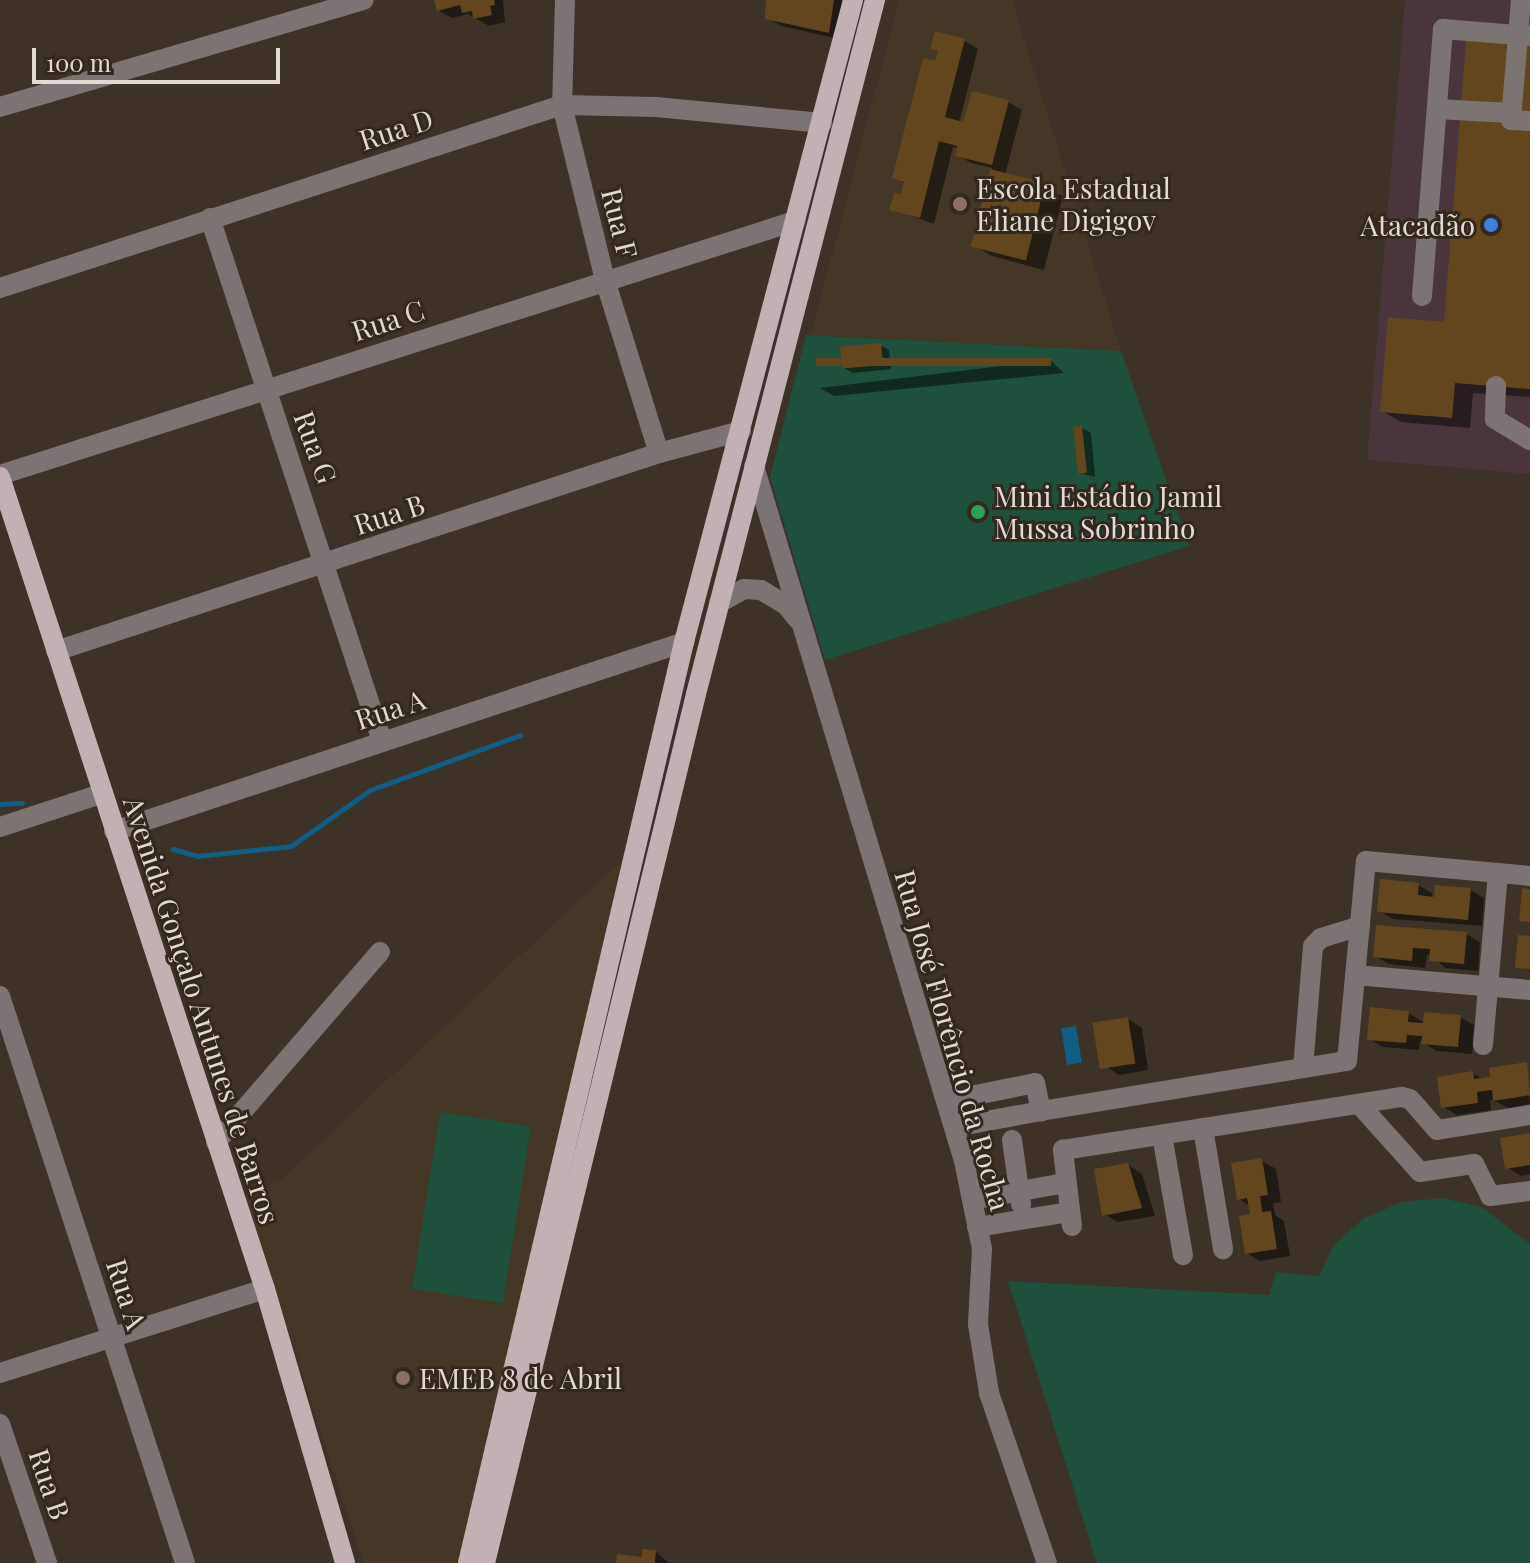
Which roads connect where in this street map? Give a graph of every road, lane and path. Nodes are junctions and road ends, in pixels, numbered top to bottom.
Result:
1 (364, 0) edge
2 (565, 0) edge
3 (853, 0) edge
4 (875, 0) edge
5 (1521, 0) edge
6 (1523, 35) edge
7 (562, 105) junction
8 (0, 107) edge
9 (1437, 109) junction
10 (1520, 117) edge
11 (822, 123) junction
12 (210, 218) junction
13 (795, 221) junction
14 (605, 280) junction
15 (0, 288) edge
16 (1422, 296) dead end
17 (1496, 386) dead end
18 (266, 388) junction
19 (741, 431) junction
20 (1530, 440) edge
21 (659, 453) junction
22 (754, 466) junction
23 (0, 476) edge
24 (328, 564) junction
25 (719, 603) junction
26 (803, 627) junction
27 (684, 642) junction
28 (56, 651) junction
29 (382, 741) junction
30 (101, 794) junction
31 (0, 827) edge
32 (114, 831) junction
33 (1498, 873) junction
34 (1530, 876) edge
35 (1360, 926) junction
36 (380, 952) dead end
37 (1355, 975) junction
38 (1489, 986) junction
39 (1530, 990) edge
40 (0, 996) edge
41 (1483, 1045) dead end
42 (1303, 1068) junction
43 (946, 1101) junction
44 (1359, 1104) junction
45 (1041, 1111) junction
46 (1530, 1115) edge
47 (954, 1127) junction
48 (1203, 1128) junction
49 (1162, 1135) junction
50 (1012, 1140) dead end
51 (216, 1142) junction
52 (1065, 1183) junction
53 (1019, 1191) junction
54 (1530, 1191) edge
55 (972, 1200) junction
56 (1023, 1220) junction
57 (977, 1227) junction
58 (1223, 1249) dead end
59 (1183, 1255) dead end
60 (265, 1289) junction
61 (112, 1338) junction
62 (0, 1373) edge
63 (0, 1424) edge
64 (47, 1563) edge
65 (185, 1563) edge
66 (345, 1563) edge
67 (468, 1563) edge
68 (485, 1563) edge
69 (1047, 1563) edge

1 - 8 street
2 - 7 street, Rua F
3 - 11 main road
4 - 22 main road
5 - 6 street
6 - 9 street
6 - 10 street
7 - 11 street, Rua D
7 - 12 street, Rua D
7 - 14 street, Rua F
9 - 10 street
9 - 16 street
11 - 13 main road
12 - 15 street, Rua D
12 - 18 street, Rua G
13 - 14 street, Rua C
13 - 19 main road
14 - 18 street, Rua C
14 - 21 street, Rua F
17 - 20 street
18 - 23 street, Rua C
18 - 24 street, Rua G
19 - 21 street, Rua B
19 - 27 main road
21 - 24 street, Rua B
22 - 25 main road
22 - 26 street, Rua José Florêncio da Rocha
23 - 28 main road, Avenida Gonçalo Antunes de Barros
24 - 28 street, Rua B
24 - 29 street, Rua G
25 - 26 street, Rua José Florêncio da Rocha
25 - 68 main road
26 - 43 street, Rua José Florêncio da Rocha
27 - 29 street, Rua A
27 - 67 main road
28 - 30 main road, Avenida Gonçalo Antunes de Barros
29 - 32 street, Rua A
30 - 31 street
30 - 32 main road, Avenida Gonçalo Antunes de Barros
32 - 51 main road, Avenida Gonçalo Antunes de Barros
33 - 34 street
33 - 35 street
33 - 38 street
35 - 37 street
35 - 42 street
36 - 51 street
37 - 38 street
37 - 42 street
38 - 39 street
38 - 41 street
40 - 61 street, Rua A
42 - 45 street
43 - 45 street
43 - 47 street, Rua José Florêncio da Rocha
44 - 46 street
44 - 48 street
44 - 54 street
45 - 47 street
47 - 55 street, Rua José Florêncio da Rocha
48 - 49 street
48 - 58 street
49 - 52 street
49 - 59 street
50 - 53 street
51 - 60 main road, Avenida Gonçalo Antunes de Barros
52 - 53 street
52 - 56 street
53 - 55 street
53 - 56 street
55 - 57 street, Rua José Florêncio da Rocha
56 - 57 street
57 - 69 street, Rua José Florêncio da Rocha
60 - 61 street
60 - 66 main road, Avenida Gonçalo Antunes de Barros
61 - 62 street
61 - 65 street, Rua A
63 - 64 street, Rua B

